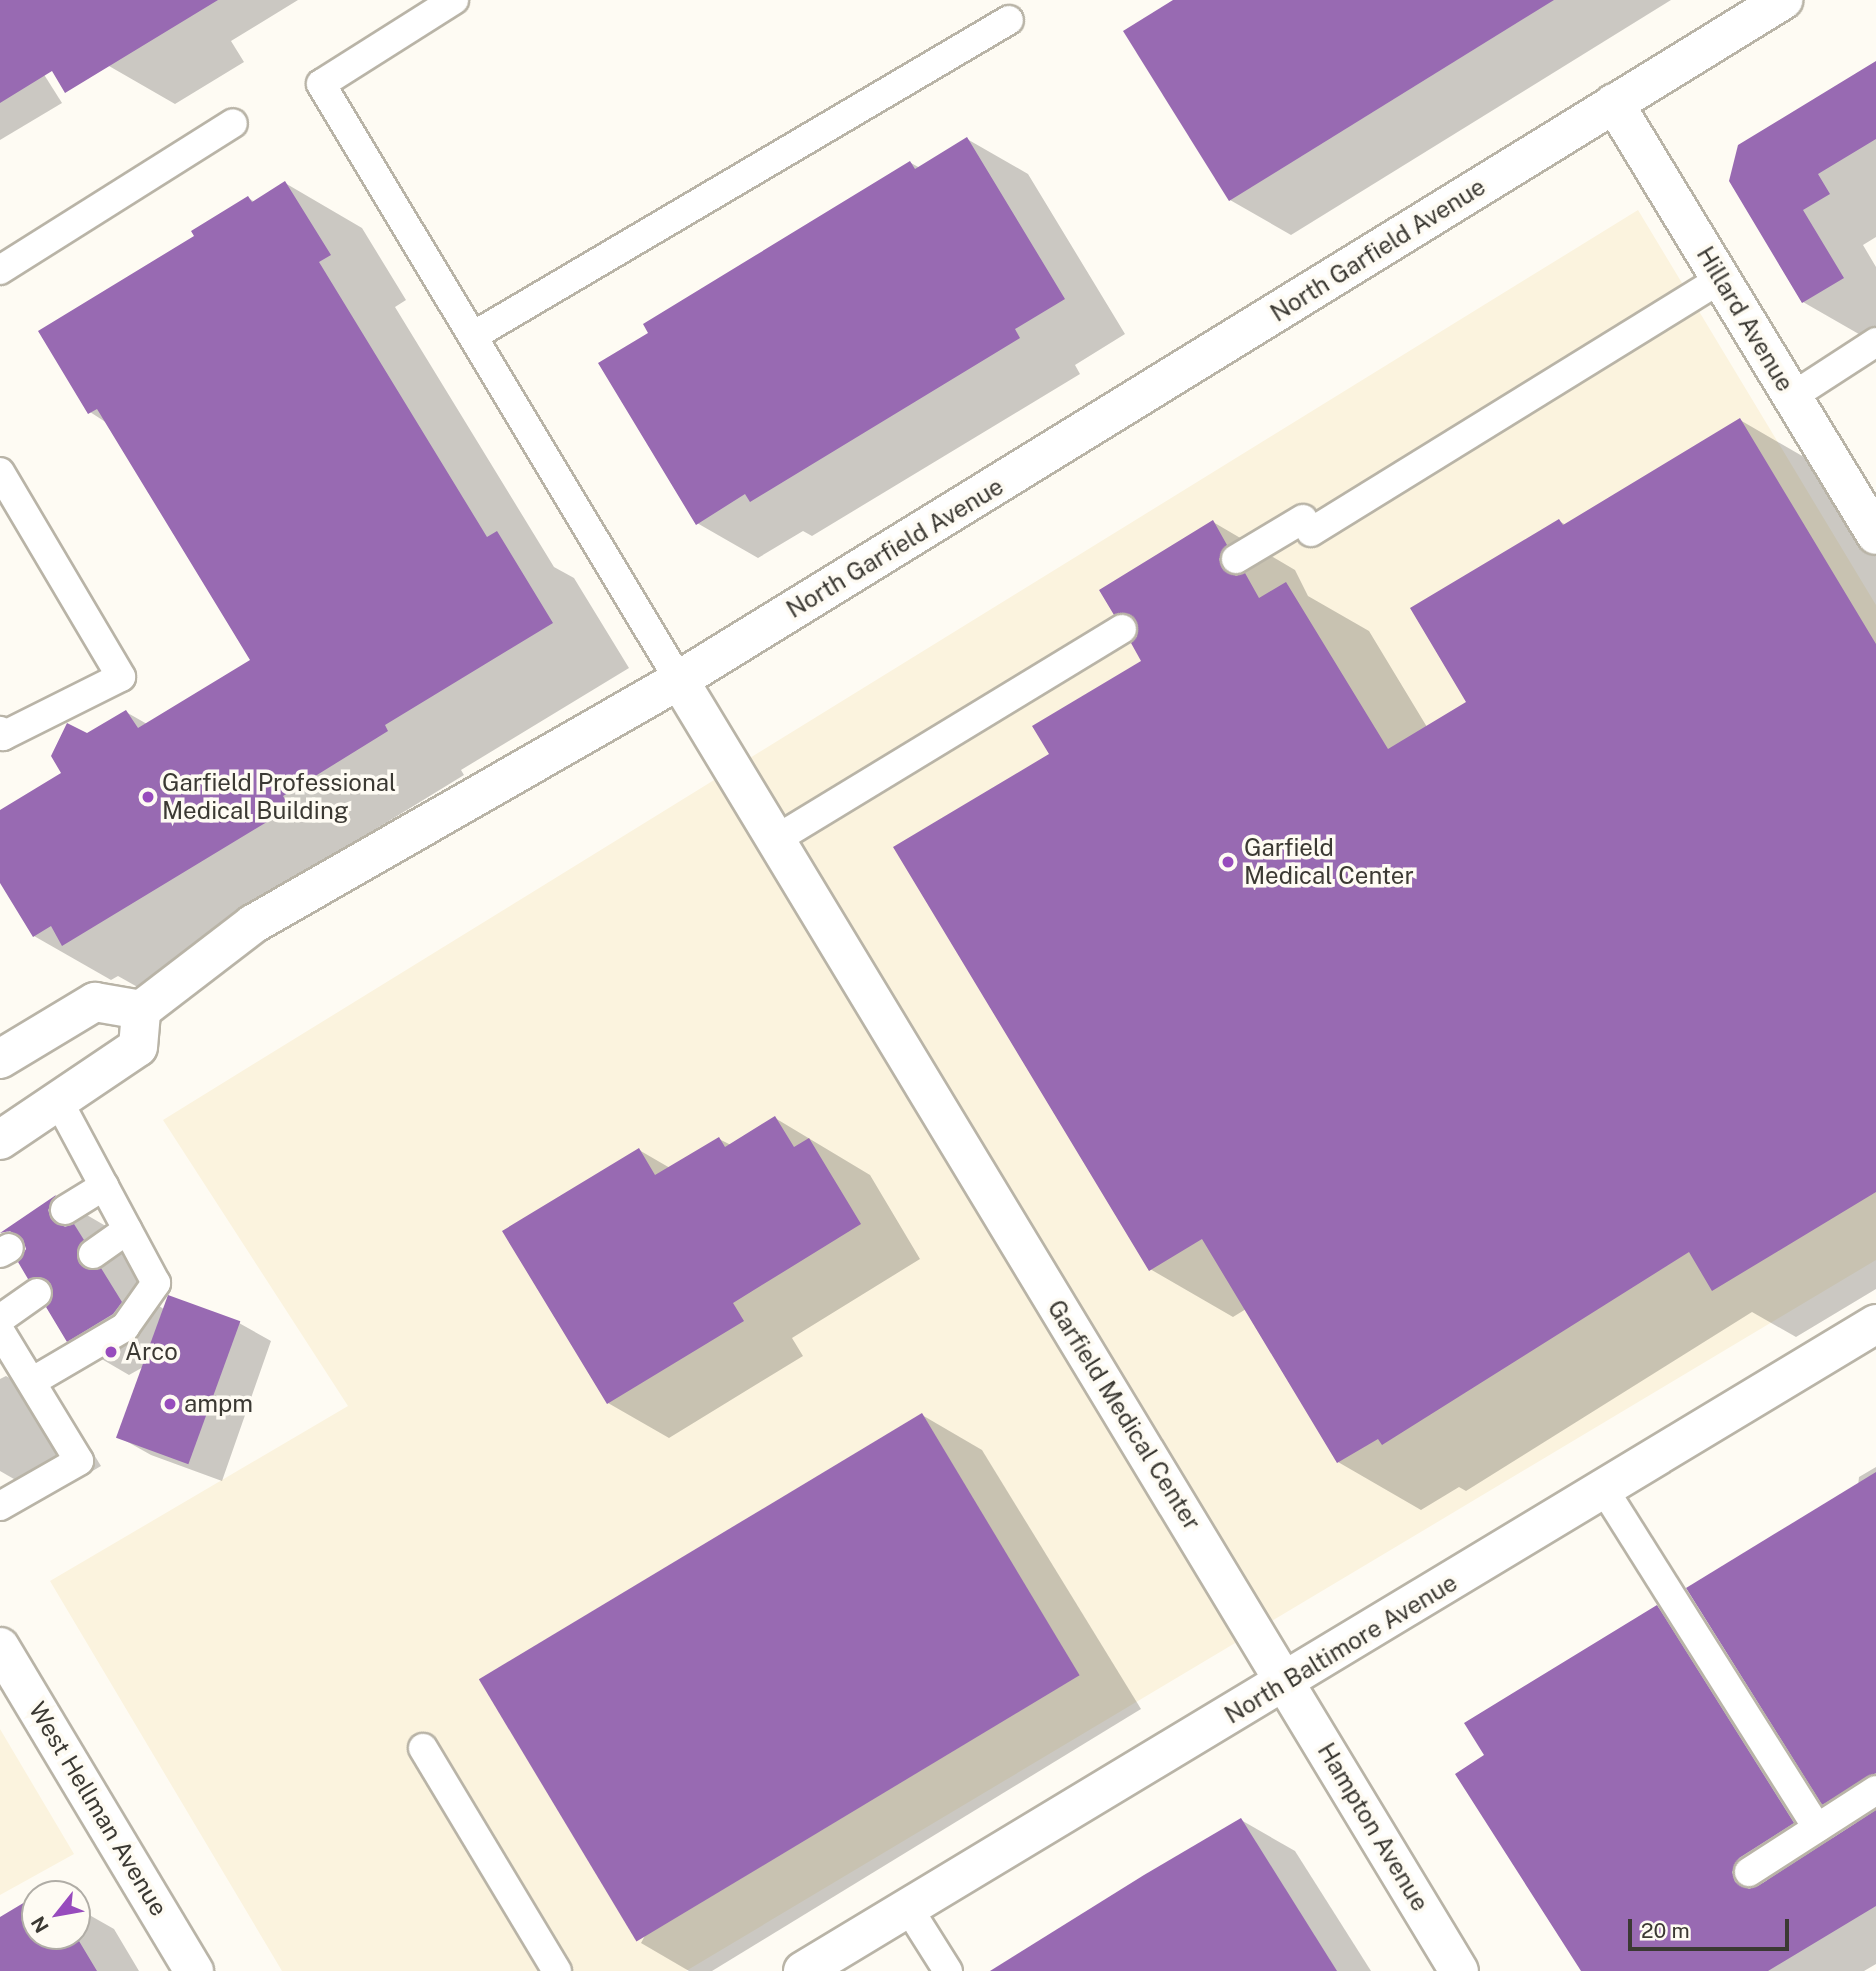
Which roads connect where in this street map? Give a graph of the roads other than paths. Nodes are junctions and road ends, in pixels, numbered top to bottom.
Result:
1 (454, 0) edge
2 (1783, 0) edge
3 (1009, 20) dead end
4 (1614, 103) junction
5 (233, 122) dead end
6 (0, 270) edge
7 (1721, 279) junction
8 (473, 336) junction
9 (1876, 342) edge
10 (1793, 396) junction
11 (0, 472) edge
12 (1876, 535) edge
13 (1236, 559) dead end
14 (1122, 629) dead end
15 (679, 680) junction
16 (0, 732) edge
17 (775, 840) junction
18 (141, 1010) junction
19 (4, 1047) edge
20 (59, 1102) junction
21 (0, 1140) edge
22 (104, 1186) junction
23 (65, 1210) dead end
24 (127, 1230) junction
25 (93, 1254) dead end
26 (37, 1293) dead end
27 (0, 1319) edge
28 (1876, 1324) edge
29 (0, 1331) edge
30 (33, 1381) junction
31 (1605, 1491) junction
32 (1, 1502) edge
33 (1, 1652) edge
34 (1288, 1682) junction
35 (423, 1748) dead end
36 (1876, 1790) edge
37 (1817, 1828) junction
38 (1749, 1872) dead end
39 (907, 1906) junction
40 (194, 1971) edge
41 (557, 1971) edge
42 (803, 1971) edge
43 (948, 1971) edge
44 (1459, 1971) edge

1 - 8 lane
2 - 4 street, North Garfield Avenue
3 - 8 lane
4 - 7 street, Hillard Avenue
4 - 15 street, North Garfield Avenue
5 - 6 lane
7 - 10 street, Hillard Avenue
7 - 13 lane
8 - 15 lane
9 - 10 lane
10 - 12 street, Hillard Avenue
11 - 16 lane
14 - 17 lane
15 - 17 street, Garfield Medical Center
15 - 18 street, North Garfield Avenue
17 - 34 street, Garfield Medical Center
18 - 19 street
18 - 20 street
20 - 21 street
20 - 22 lane
22 - 23 lane
22 - 24 lane
24 - 25 lane
24 - 30 lane
26 - 27 lane
28 - 31 street, North Baltimore Avenue
29 - 30 lane
30 - 32 lane
31 - 34 street, North Baltimore Avenue
31 - 37 lane
33 - 40 street, West Hellman Avenue
34 - 39 street, North Baltimore Avenue
34 - 44 street, Hampton Avenue
35 - 41 lane
36 - 37 lane
37 - 38 lane
39 - 42 street, North Baltimore Avenue
39 - 43 lane

